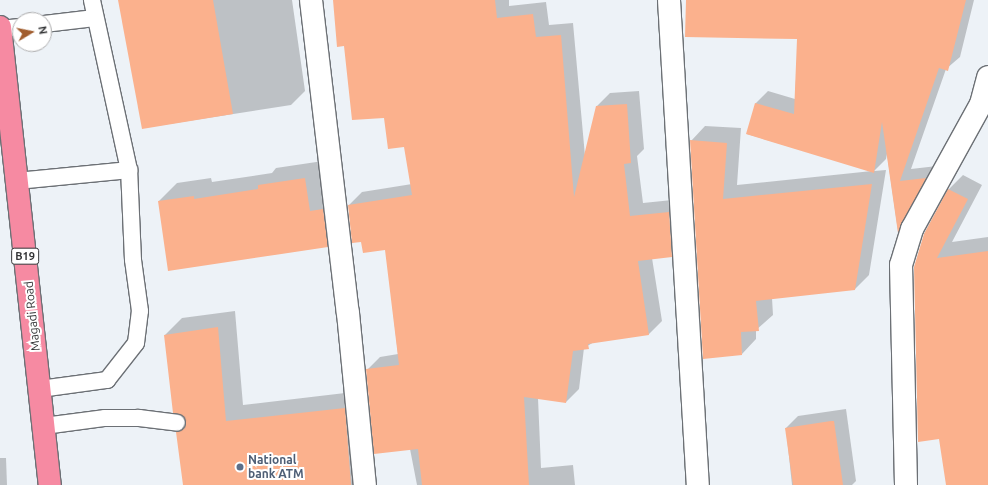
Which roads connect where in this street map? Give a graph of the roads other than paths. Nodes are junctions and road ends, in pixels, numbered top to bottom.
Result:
1 (92, 0) edge
2 (312, 0) edge
3 (669, 0) edge
4 (95, 18) junction
5 (52, 23) edge
6 (12, 27) edge
7 (0, 28) edge
8 (988, 76) edge
9 (3, 80) edge
10 (129, 170) junction
11 (16, 181) junction
12 (40, 389) junction
13 (177, 423) dead end
14 (44, 426) junction
15 (50, 485) edge
16 (364, 485) edge
17 (698, 485) edge
18 (906, 485) edge

1 - 4 lane
2 - 16 street
3 - 17 street
4 - 5 lane
4 - 10 lane
6 - 7 lane
7 - 9 highway, Magadi Road / B19
8 - 18 street
9 - 11 highway, Magadi Road / B19
10 - 11 lane
10 - 12 lane
11 - 12 highway, Magadi Road / B19
12 - 14 highway, Magadi Road / B19
13 - 14 lane
14 - 15 highway, Magadi Road / B19

